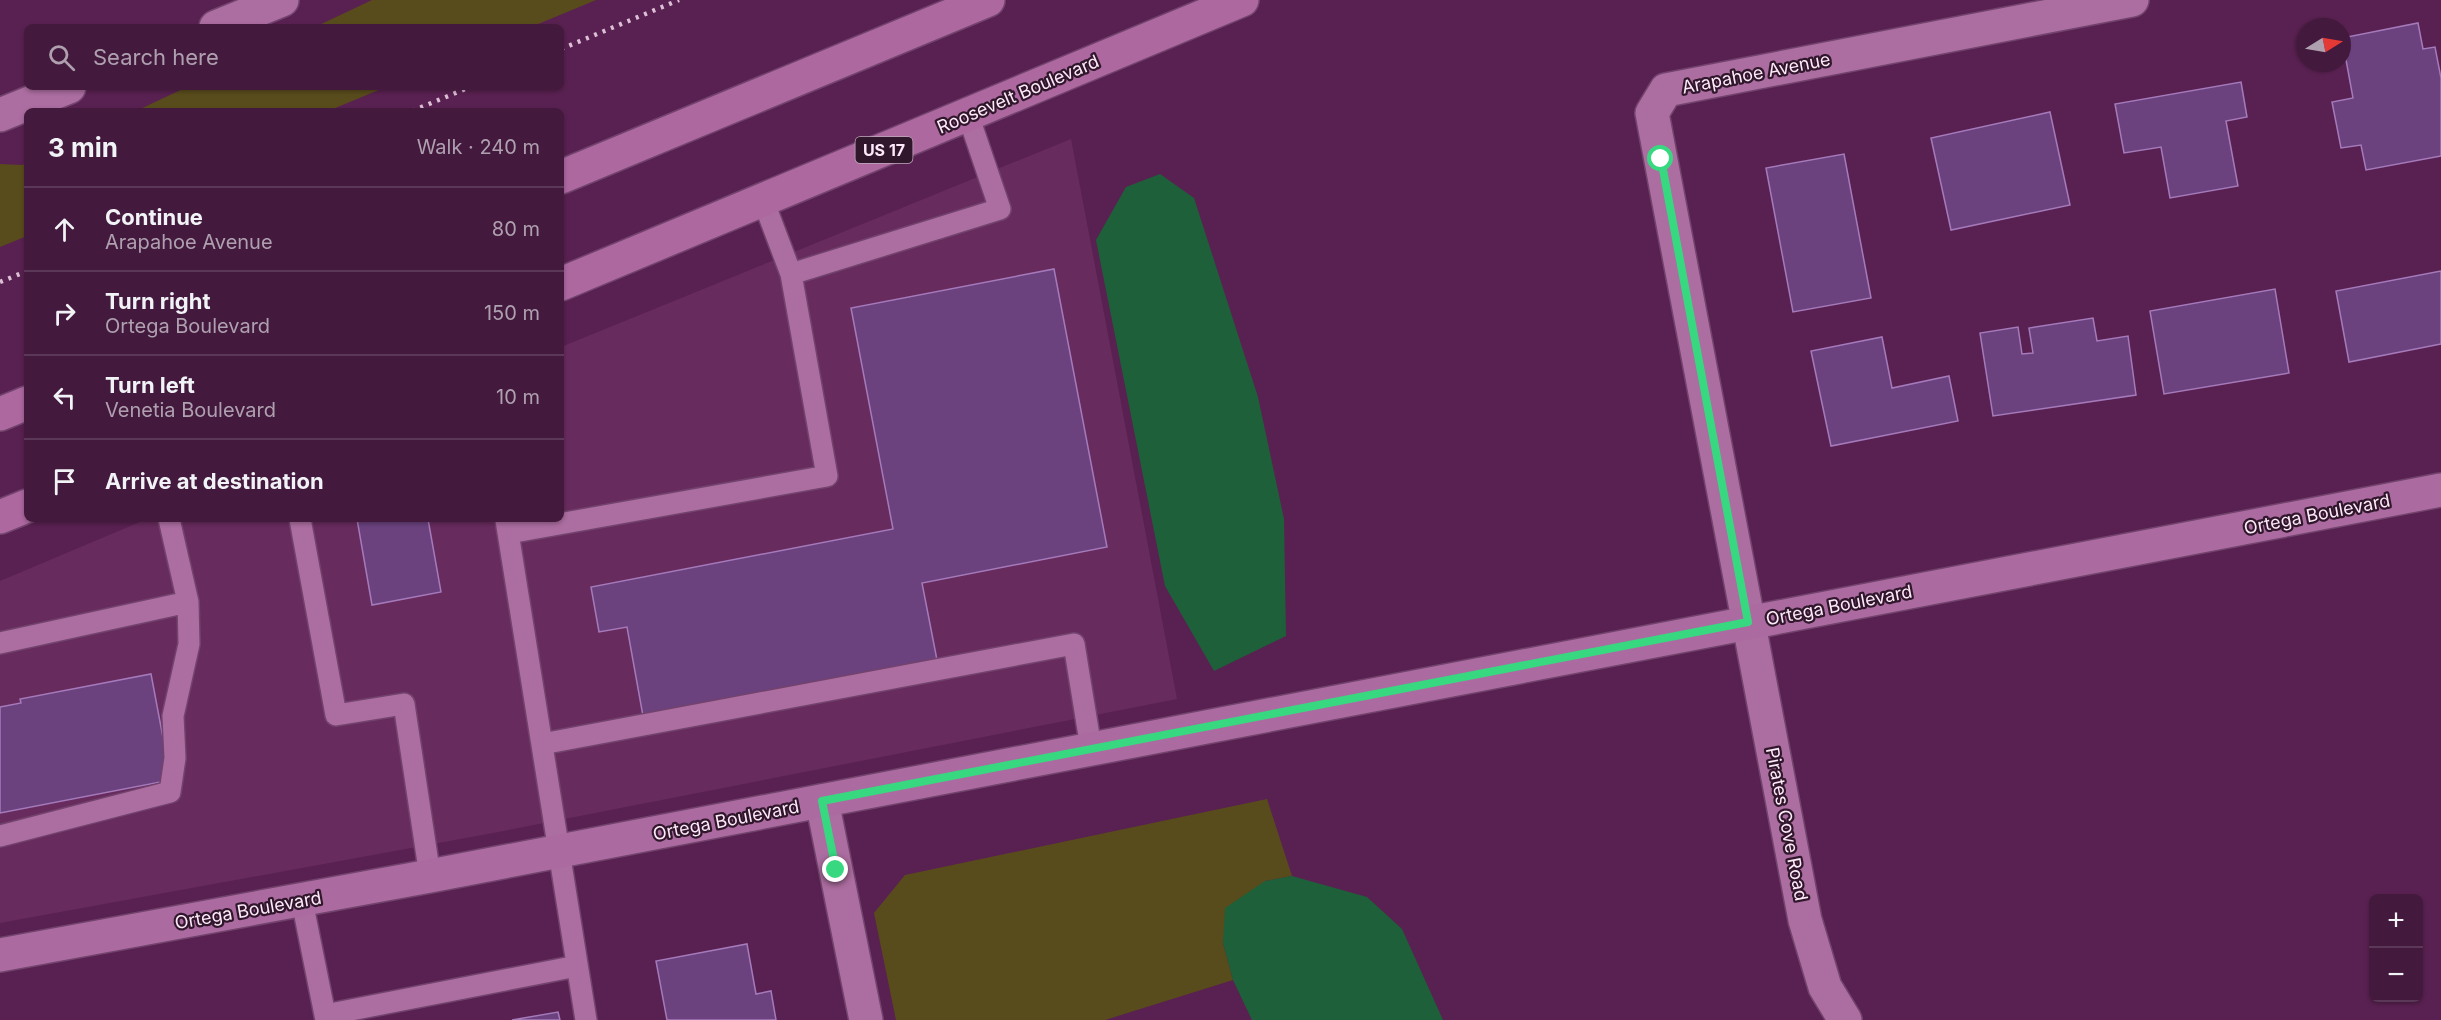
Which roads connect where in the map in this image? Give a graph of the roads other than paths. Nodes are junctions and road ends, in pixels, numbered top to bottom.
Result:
1 (282, 0) edge
2 (988, 0) edge
3 (1242, 0) edge
4 (2132, 0) edge
5 (1212, 8) edge
6 (223, 24) edge
7 (62, 90) edge
8 (0, 115) edge
9 (968, 115) junction
10 (564, 176) edge
11 (763, 200) junction
12 (791, 274) junction
13 (564, 283) edge
14 (24, 404) edge
15 (0, 414) edge
16 (2441, 490) edge
17 (24, 507) edge
18 (0, 517) edge
19 (564, 517) edge
20 (170, 522) edge
21 (301, 522) edge
22 (534, 522) edge
23 (508, 526) edge
24 (188, 602) junction
25 (1748, 622) junction
26 (0, 643) edge
27 (542, 744) junction
28 (1091, 748) junction
29 (822, 801) junction
30 (0, 836) edge
31 (557, 852) junction
32 (430, 876) junction
33 (302, 901) junction
34 (0, 955) edge
35 (577, 966) junction
36 (325, 1018) edge
37 (586, 1020) edge
38 (866, 1020) edge
39 (1845, 1020) edge

1 - 6 street
2 - 10 highway
3 - 5 highway, Roosevelt Boulevard / US 17
4 - 25 street, Arapahoe Avenue
5 - 9 highway, Roosevelt Boulevard / US 17
7 - 8 street
9 - 11 highway, Roosevelt Boulevard / US 17
9 - 12 lane
11 - 12 lane
11 - 13 highway, Roosevelt Boulevard / US 17
12 - 19 lane
14 - 15 highway
16 - 25 main road, Ortega Boulevard
17 - 18 highway
20 - 24 lane
21 - 32 lane
22 - 23 lane
23 - 27 lane
24 - 26 lane
24 - 30 lane
25 - 28 main road, Ortega Boulevard
25 - 39 street, Pirates Cove Road
27 - 28 lane
27 - 31 lane
28 - 29 main road, Ortega Boulevard
29 - 31 main road, Ortega Boulevard
29 - 38 street
31 - 32 main road, Ortega Boulevard
31 - 35 lane
32 - 33 main road, Ortega Boulevard
33 - 34 main road, Ortega Boulevard
33 - 36 lane
35 - 36 lane
35 - 37 lane

